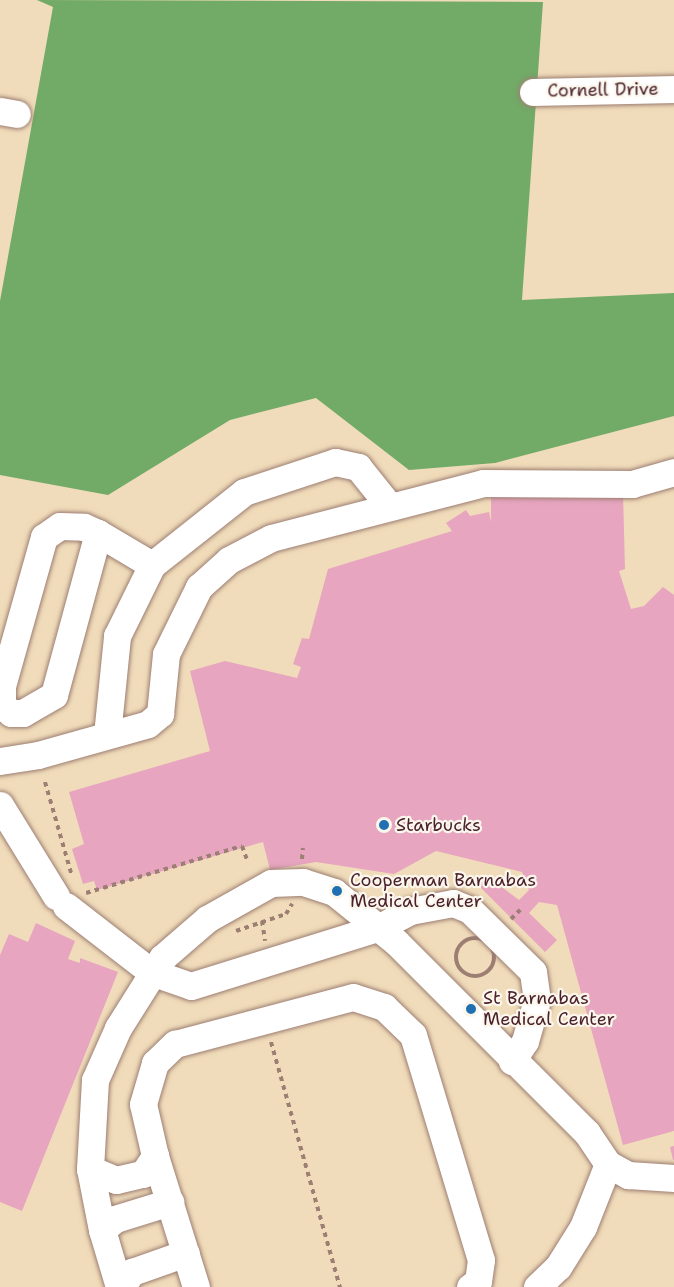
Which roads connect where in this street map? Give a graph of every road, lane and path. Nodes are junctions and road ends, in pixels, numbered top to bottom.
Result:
1 (674, 89) edge
2 (533, 92) dead end
3 (671, 479) edge
4 (390, 507) junction
5 (98, 533) junction
6 (152, 565) junction
7 (107, 735) junction
8 (0, 761) edge
9 (45, 782) dead end
10 (0, 805) edge
11 (247, 860) dead end
12 (69, 895) junction
13 (262, 921) dead end
14 (380, 927) junction
15 (270, 960) junction
16 (152, 972) junction
17 (478, 976) joint
18 (265, 1020) junction
19 (512, 1061) junction
20 (155, 1156) junction
21 (608, 1164) junction
22 (90, 1169) junction
23 (674, 1178) edge
24 (170, 1202) junction
25 (102, 1230) junction
26 (186, 1253) junction
27 (120, 1287) edge
28 (196, 1287) edge
29 (340, 1287) edge
30 (470, 1287) edge
31 (537, 1287) edge

1 - 2 street, Cornell Drive
3 - 4 street
4 - 6 street
4 - 7 street
5 - 5 street
5 - 6 street
6 - 7 street
7 - 8 street
9 - 12 path
10 - 12 street
11 - 12 path
12 - 16 street
13 - 15 path
14 - 15 street
14 - 16 street
14 - 19 street
14 - 19 street
15 - 16 street
16 - 22 street
17 - 17 path
18 - 20 street
18 - 29 path
18 - 30 street
19 - 21 street
20 - 22 street
20 - 24 street
21 - 23 street
21 - 31 street
22 - 25 street
24 - 25 street
24 - 26 street
25 - 27 street
26 - 27 street
26 - 28 street

